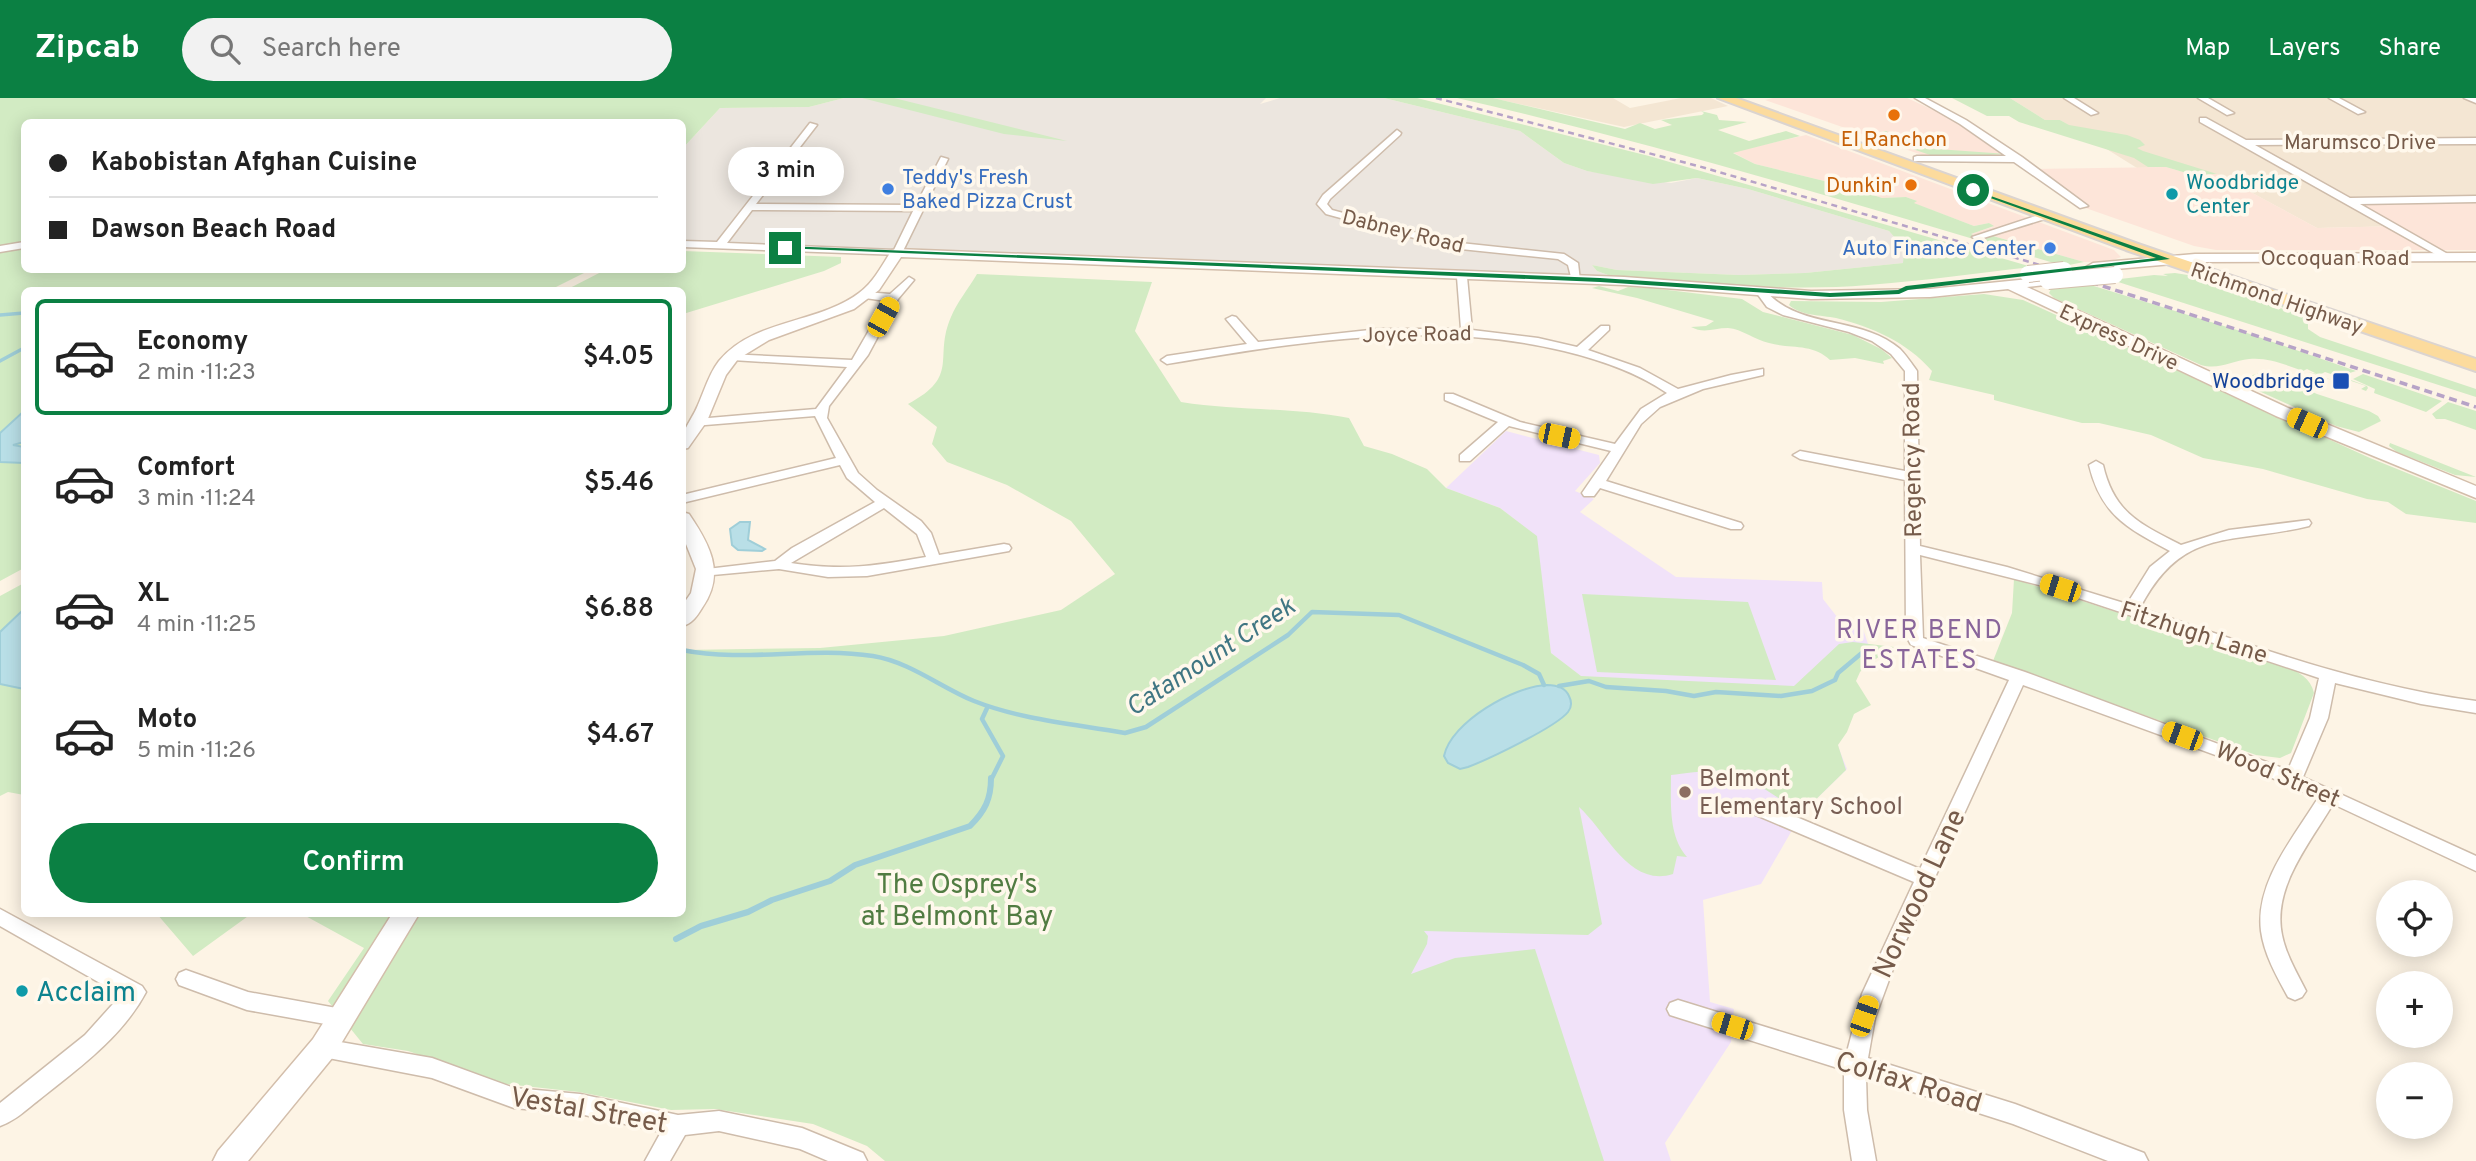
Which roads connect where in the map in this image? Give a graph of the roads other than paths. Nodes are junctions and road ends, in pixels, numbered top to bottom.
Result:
1 (1724, 98) edge
2 (1746, 98) edge
3 (1919, 98) edge
4 (2068, 98) edge
5 (2202, 98) edge
6 (2333, 98) edge
7 (2468, 98) edge
8 (2476, 101) edge
9 (2361, 111) dead end
10 (2094, 113) dead end
11 (2230, 113) dead end
12 (2203, 120) dead end
13 (813, 125) dead end
14 (1397, 133) dead end
15 (2476, 141) edge
16 (2243, 143) junction
17 (944, 159) dead end
18 (1917, 159) junction
19 (2019, 159) junction
20 (1982, 160) junction
21 (1964, 166) dead end
22 (2476, 200) edge
23 (2347, 201) junction
24 (2083, 205) dead end
25 (749, 207) junction
26 (920, 208) junction
27 (2045, 216) junction
28 (1978, 237) dead end
29 (686, 244) edge
30 (21, 245) edge
31 (719, 246) junction
32 (0, 248) edge
33 (897, 253) junction
34 (2448, 257) junction
35 (2476, 257) edge
36 (2166, 259) junction
37 (2195, 264) junction
38 (2476, 267) edge
39 (2226, 269) junction
40 (1462, 276) junction
41 (1576, 279) junction
42 (909, 280) dead end
43 (2003, 282) junction
44 (1761, 292) junction
45 (866, 295) junction
46 (893, 298) junction
47 (1232, 319) dead end
48 (1605, 328) dead end
49 (1466, 332) junction
50 (1254, 345) junction
51 (1580, 351) junction
52 (2476, 351) edge
53 (732, 356) junction
54 (1167, 360) dead end
55 (855, 364) junction
56 (2476, 365) edge
57 (1759, 373) dead end
58 (1677, 394) junction
59 (1449, 397) dead end
60 (822, 412) junction
61 (697, 422) junction
62 (1506, 422) junction
63 (686, 438) edge
64 (1620, 449) junction
65 (1800, 455) dead end
66 (1465, 458) dead end
67 (842, 460) junction
68 (2096, 465) dead end
69 (1913, 477) junction
70 (2476, 493) edge
71 (686, 498) edge
72 (885, 502) junction
73 (2304, 523) dead end
74 (686, 524) edge
75 (1736, 526) dead end
76 (1004, 548) dead end
77 (1913, 549) junction
78 (2182, 551) junction
79 (934, 561) junction
80 (779, 565) junction
81 (707, 573) junction
82 (2131, 611) junction
83 (686, 615) edge
84 (1917, 641) joint
85 (2019, 676) junction
86 (2328, 676) junction
87 (2476, 707) edge
88 (2293, 779) junction
89 (2329, 795) junction
90 (1755, 807) dead end
91 (2476, 864) edge
92 (1925, 879) junction
93 (0, 917) edge
94 (404, 917) edge
95 (186, 979) dead end
96 (2294, 991) dead end
97 (1678, 1009) dead end
98 (342, 1018) junction
99 (323, 1048) junction
100 (1854, 1064) junction
101 (0, 1116) edge
102 (678, 1125) junction
103 (229, 1161) edge
104 (657, 1161) edge
105 (855, 1161) edge
106 (1864, 1161) edge
107 (2136, 1161) edge

1 - 27 main road, Richmond Highway
2 - 18 main road, Richmond Highway
3 - 19 street
4 - 10 street
5 - 11 street
6 - 9 street
7 - 8 street
12 - 16 street
13 - 25 street
14 - 41 street, Dabney Road
15 - 16 street, Marumsco Drive
16 - 23 street
17 - 26 street
18 - 20 street
18 - 37 main road, Richmond Highway
19 - 20 street
19 - 24 street
20 - 21 street
22 - 23 street
23 - 34 street
25 - 26 street
25 - 31 street
26 - 33 street
27 - 28 street
27 - 36 main road, Richmond Highway
29 - 31 street
30 - 32 street
31 - 33 street
33 - 40 street
33 - 45 street
34 - 35 street, Occoquan Road
34 - 37 street, Occoquan Road
36 - 37 main road, Richmond Highway
36 - 43 street, bridge
37 - 39 main road, Richmond Highway
37 - 43 street, Occoquan Road, bridge
37 - 56 main road, Richmond Highway
38 - 39 street, Occoquan Road
39 - 52 main road, Richmond Highway
40 - 41 street
40 - 49 street
41 - 44 street
42 - 46 street
43 - 44 street
43 - 70 street, Express Drive
44 - 69 street, Regency Road
45 - 46 street
45 - 53 street
46 - 55 street
47 - 50 street
48 - 51 street
49 - 50 street, Joyce Road
49 - 51 street, Joyce Road
50 - 54 street, Joyce Road
51 - 58 street, Joyce Road
53 - 55 street
53 - 61 street
55 - 60 street
57 - 58 street
58 - 64 street
59 - 62 street
60 - 61 street
60 - 67 street
61 - 63 street
62 - 64 street
62 - 66 street
64 - 75 street
65 - 69 street
67 - 71 street
67 - 72 street
68 - 78 street
69 - 77 street, Regency Road
72 - 79 street
72 - 80 street
73 - 78 street
74 - 81 street
76 - 79 street
77 - 82 street, Fitzhugh Lane
77 - 84 street, Regency Road
78 - 82 street
79 - 80 street
80 - 81 street
81 - 83 street
82 - 86 street, Fitzhugh Lane
84 - 85 street, Wood Street
85 - 88 street, Wood Street
85 - 92 street, Norwood Lane
86 - 87 street, Fitzhugh Lane
86 - 88 street
88 - 89 street, Wood Street
89 - 91 street, Wood Street
89 - 96 street
90 - 92 street
92 - 100 street, Norwood Lane
93 - 101 street
94 - 98 street
95 - 98 street
97 - 100 street, Colfax Road
98 - 99 street
99 - 102 street, Vestal Street
99 - 103 street
100 - 106 street, Norwood Lane
100 - 107 street, Colfax Road
102 - 104 street
102 - 105 street, Vestal Street

